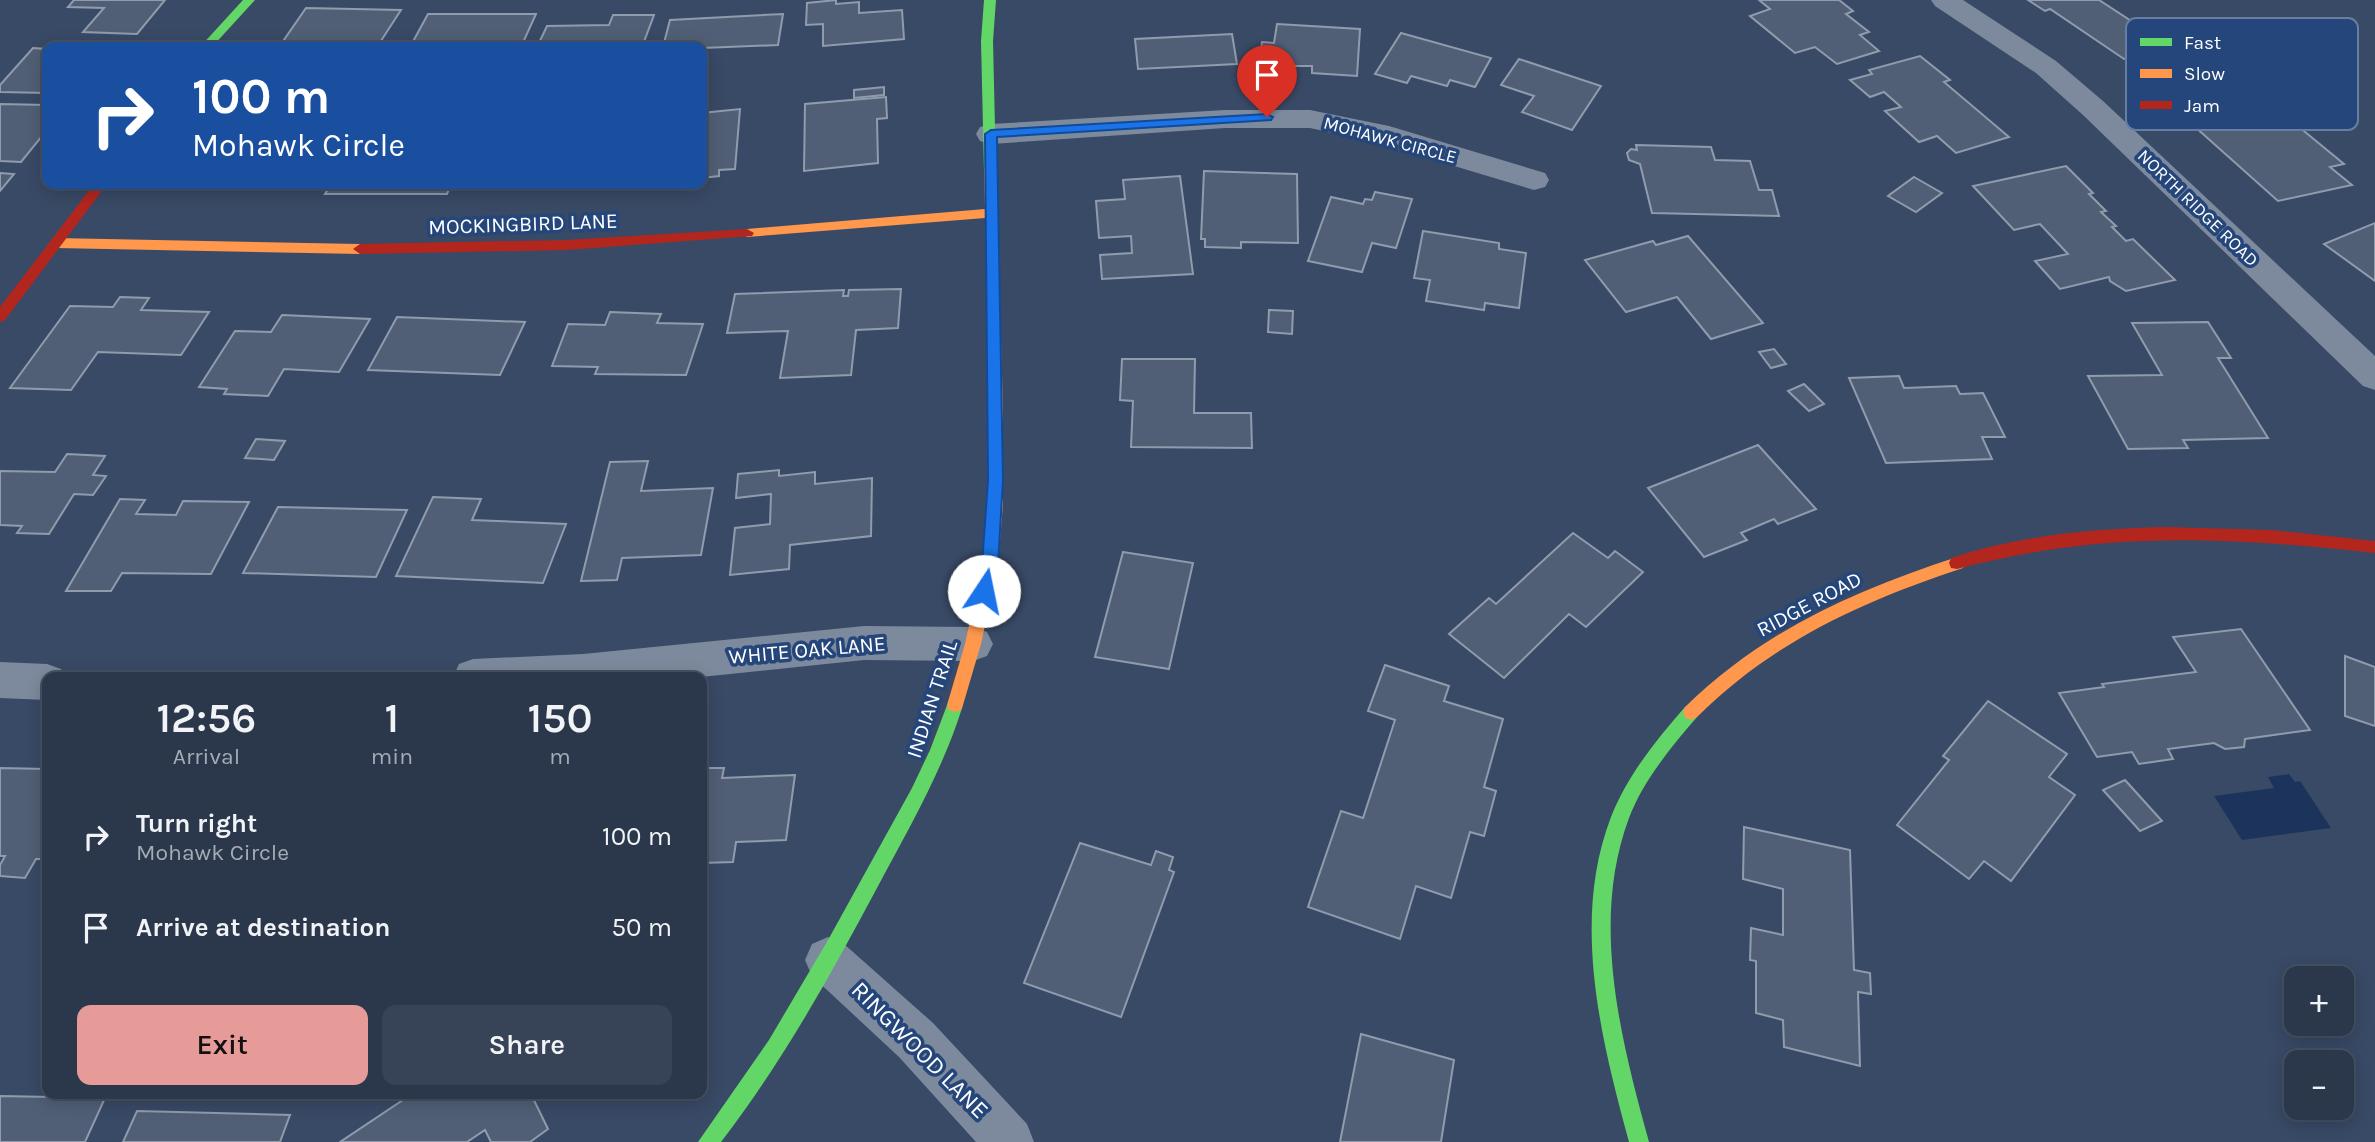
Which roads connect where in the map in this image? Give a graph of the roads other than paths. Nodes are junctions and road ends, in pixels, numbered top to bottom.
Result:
1 (249, 0) edge
2 (990, 0) edge
3 (1945, 0) edge
4 (211, 42) edge
5 (991, 134) junction
6 (1534, 180) dead end
7 (96, 189) edge
8 (991, 213) junction
9 (56, 243) junction
10 (0, 317) edge
11 (2375, 377) edge
12 (2375, 547) edge
13 (973, 645) junction
14 (583, 672) edge
15 (0, 680) edge
16 (42, 682) edge
17 (828, 960) junction
18 (708, 1142) edge
19 (1009, 1142) edge
20 (1639, 1142) edge

1 - 4 street
2 - 5 street, INDIAN TRAIL
3 - 11 street, NORTH RIDGE ROAD
5 - 6 street, MOHAWK CIRCLE
5 - 8 street, INDIAN TRAIL
7 - 9 street
8 - 9 street, MOCKINGBIRD LANE
8 - 13 street, INDIAN TRAIL
9 - 10 street
12 - 20 street, RIDGE ROAD
13 - 14 street, WHITE OAK LANE
13 - 17 street, INDIAN TRAIL
15 - 16 street
17 - 18 street, INDIAN TRAIL
17 - 19 street, RINGWOOD LANE

